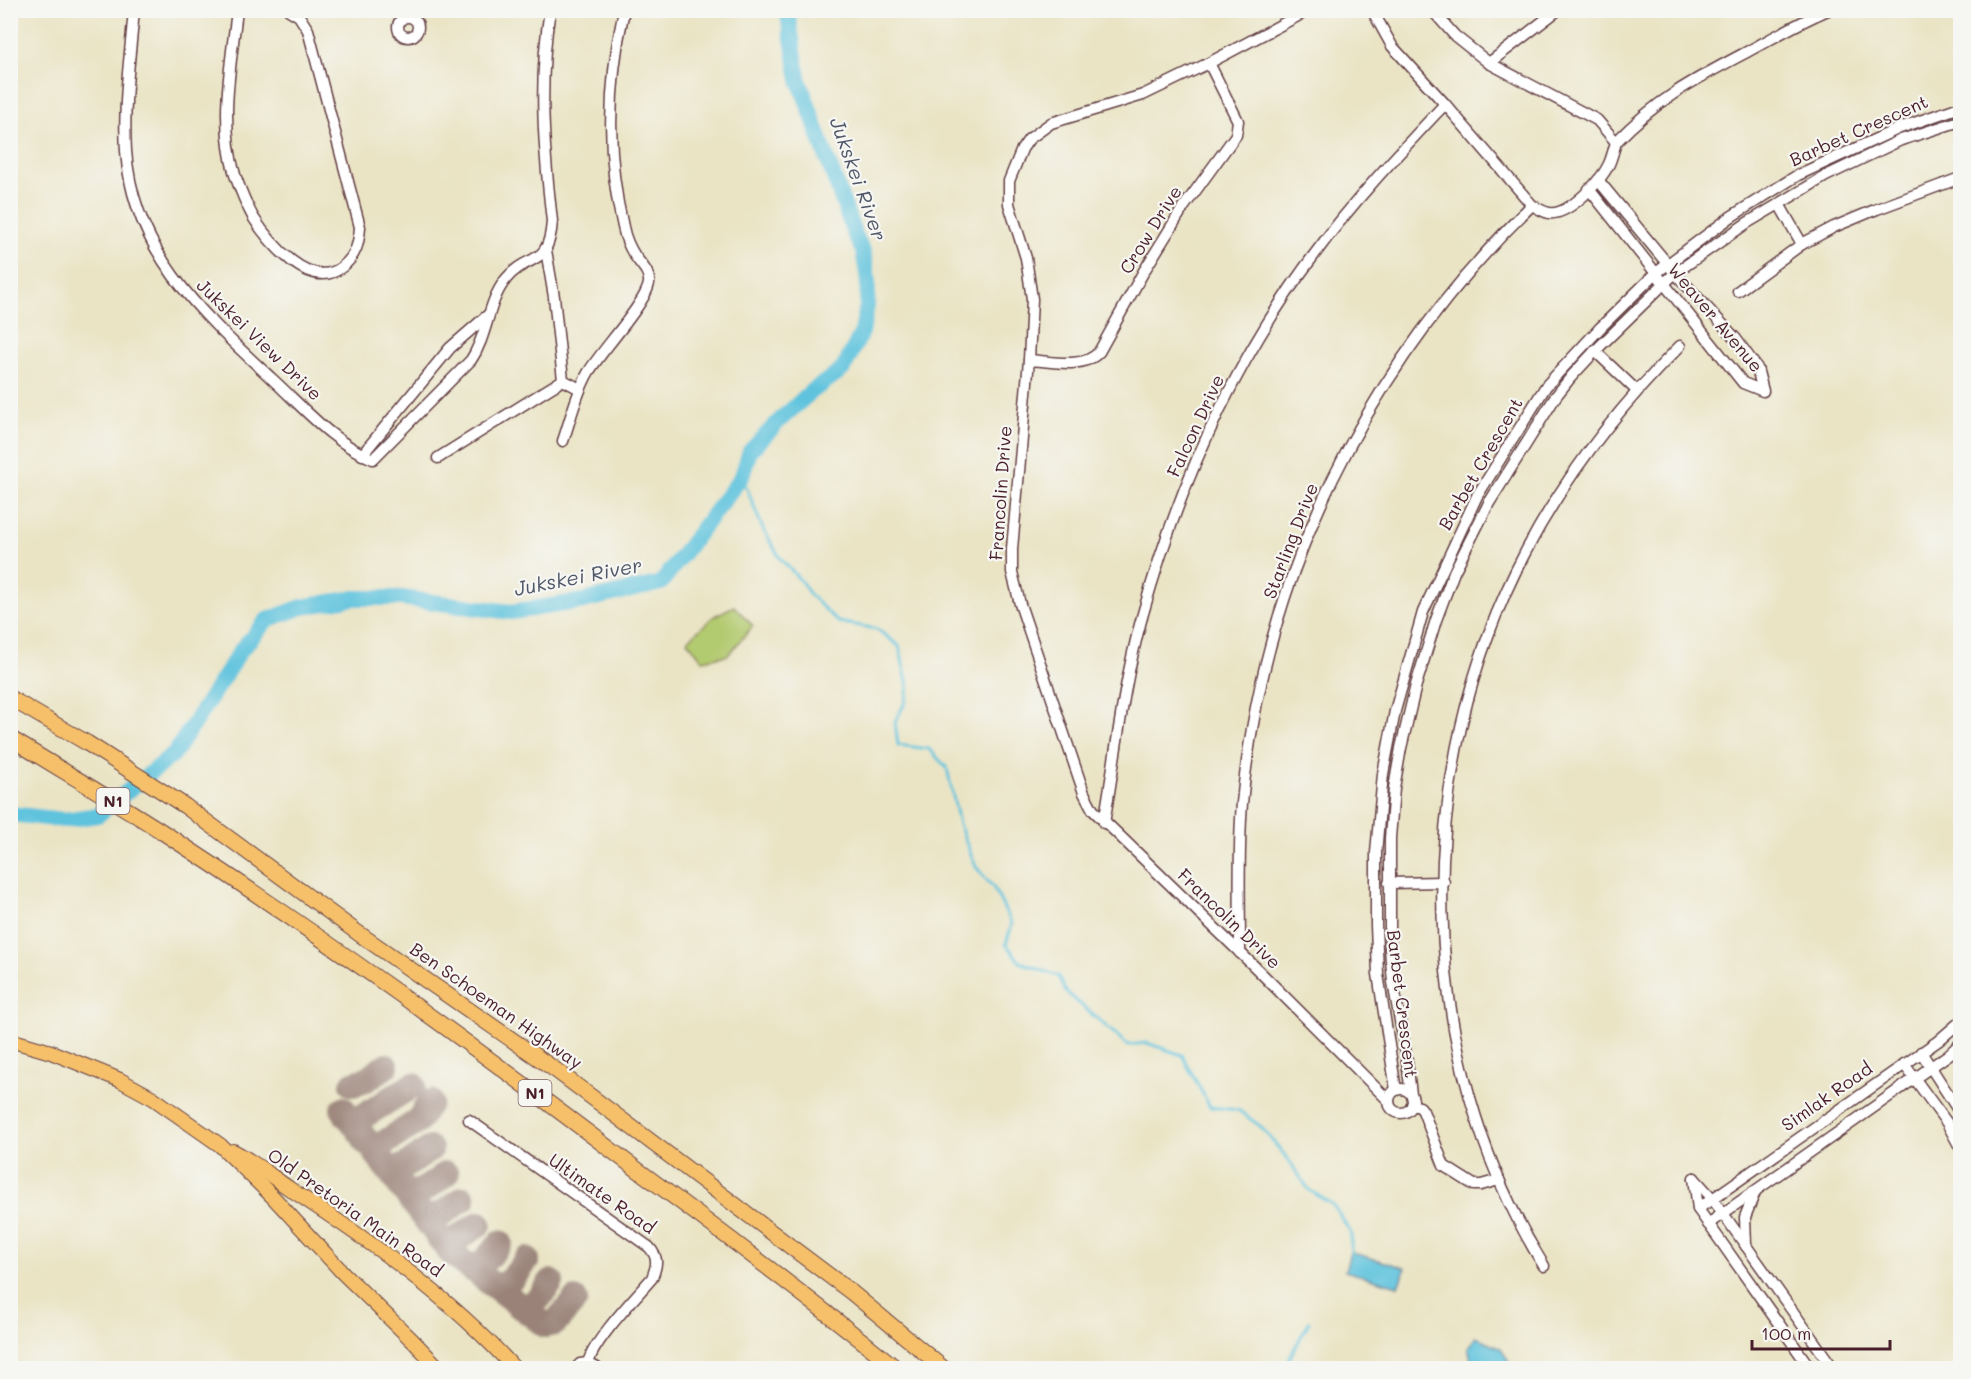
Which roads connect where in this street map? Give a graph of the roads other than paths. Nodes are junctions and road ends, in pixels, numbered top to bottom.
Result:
1 (134, 10) edge
2 (237, 10) edge
3 (289, 10) edge
4 (550, 10) edge
5 (624, 10) edge
6 (1309, 10) edge
7 (1372, 10) edge
8 (1432, 10) edge
9 (1558, 10) edge
10 (1828, 10) edge
11 (1209, 63) junction
12 (1489, 63) junction
13 (1445, 104) junction
14 (1955, 109) edge
15 (1957, 123) edge
16 (1616, 142) junction
17 (1819, 165) junction
18 (1826, 176) junction
19 (1960, 178) edge
20 (1598, 180) junction
21 (1589, 189) junction
22 (1779, 204) junction
23 (1532, 205) junction
24 (1802, 244) junction
25 (546, 250) junction
26 (1671, 268) junction
27 (1656, 273) junction
28 (1664, 284) junction
29 (1738, 291) dead end
30 (488, 315) junction
31 (1680, 346) dead end
32 (1595, 351) junction
33 (1029, 360) junction
34 (433, 368) junction
35 (563, 380) junction
36 (449, 383) junction
37 (1546, 386) junction
38 (580, 389) junction
39 (1637, 391) junction
40 (1556, 396) junction
41 (563, 441) dead end
42 (368, 457) junction
43 (438, 458) dead end
44 (1477, 496) junction
45 (1489, 503) junction
46 (1423, 612) junction
47 (1436, 620) junction
48 (10, 698) edge
49 (1395, 711) junction
50 (1409, 715) junction
51 (10, 738) edge
52 (1104, 823) junction
53 (1376, 853) junction
54 (1390, 853) junction
55 (1444, 882) junction
56 (1389, 883) junction
57 (1240, 953) junction
58 (1960, 1022) edge
59 (10, 1040) edge
60 (1960, 1044) edge
61 (1921, 1052) junction
62 (1904, 1064) junction
63 (1931, 1066) junction
64 (1915, 1078) junction
65 (1396, 1090) junction
66 (1411, 1100) junction
67 (1389, 1101) junction
68 (1960, 1113) edge
69 (469, 1120) dead end
70 (220, 1145) junction
71 (1960, 1147) edge
72 (1499, 1180) junction
73 (1755, 1192) junction
74 (1712, 1198) junction
75 (1698, 1209) junction
76 (1723, 1214) junction
77 (1708, 1224) junction
78 (1746, 1247) junction
79 (1544, 1266) dead end
80 (820, 1306) junction
81 (593, 1366) edge
82 (439, 1368) edge
83 (514, 1368) edge
84 (576, 1368) edge
85 (883, 1368) edge
86 (896, 1368) edge
87 (943, 1368) edge
88 (1810, 1368) edge
89 (1833, 1368) edge

1 - 42 street, Jukskei View Drive
2 - 3 street
4 - 25 street
5 - 38 street
6 - 11 street, Francolin Drive
7 - 13 street
8 - 12 street
9 - 12 street
10 - 16 street
11 - 33 street, Crow Drive
11 - 33 street, Francolin Drive
12 - 16 street
13 - 23 street
13 - 52 street, Falcon Drive
14 - 15 street
14 - 17 street, Barbet Crescent
15 - 18 street, Barbet Crescent
16 - 20 street
17 - 18 street
17 - 26 street, Barbet Crescent
18 - 22 street, Barbet Crescent
19 - 24 street
20 - 21 street
20 - 26 street, Weaver Avenue
21 - 23 street
21 - 27 street, Weaver Avenue
22 - 24 street
22 - 26 street, Barbet Crescent
23 - 57 street, Starling Drive
24 - 29 street
25 - 30 street
25 - 35 street
26 - 27 street, Barbet Crescent
26 - 28 street, Barbet Crescent
26 - 28 street, Weaver Avenue
27 - 28 street, Weaver Avenue
27 - 37 street, Barbet Crescent
28 - 32 street, Barbet Crescent
30 - 34 street
30 - 36 street
31 - 39 street
32 - 39 street
32 - 40 street, Barbet Crescent
33 - 52 street, Francolin Drive
34 - 36 street
34 - 42 street
35 - 38 street
35 - 43 street
36 - 42 street
37 - 40 street
37 - 44 street, Barbet Crescent
38 - 41 street
39 - 55 street
40 - 45 street, Barbet Crescent
44 - 45 street
44 - 46 street, Barbet Crescent
45 - 47 street, Barbet Crescent
46 - 47 street
46 - 49 street, Barbet Crescent
47 - 50 street, Barbet Crescent
48 - 87 highway, Ben Schoeman Highway / N1
49 - 50 street
49 - 53 street, Barbet Crescent
50 - 54 street, Barbet Crescent
51 - 80 highway, N1
52 - 57 street, Francolin Drive
53 - 54 street
53 - 65 street, Barbet Crescent
54 - 56 street, Barbet Crescent
55 - 56 street
55 - 72 street
56 - 66 street, Barbet Crescent
57 - 67 street, Francolin Drive
58 - 61 street, Simlak Road
59 - 70 main road, Old Pretoria Main Road
60 - 63 street, Simlak Road
61 - 62 street, Simlak Road
61 - 63 street
62 - 64 street
62 - 74 street, Simlak Road
63 - 64 street, Simlak Road
63 - 68 street
64 - 71 street
64 - 73 street, Simlak Road
65 - 66 street
65 - 67 street
66 - 67 street
66 - 72 street
69 - 81 street, Ultimate Road
70 - 82 main road, Old Pretoria Main Road
70 - 83 main road, Old Pretoria Main Road
72 - 79 street
73 - 76 street, Simlak Road
73 - 78 street
74 - 75 street, Simlak Road
74 - 75 street
74 - 76 street
75 - 77 street
76 - 77 street, Simlak Road
76 - 78 street
77 - 88 street
78 - 89 street
80 - 85 highway
80 - 86 highway, N1
81 - 84 street

